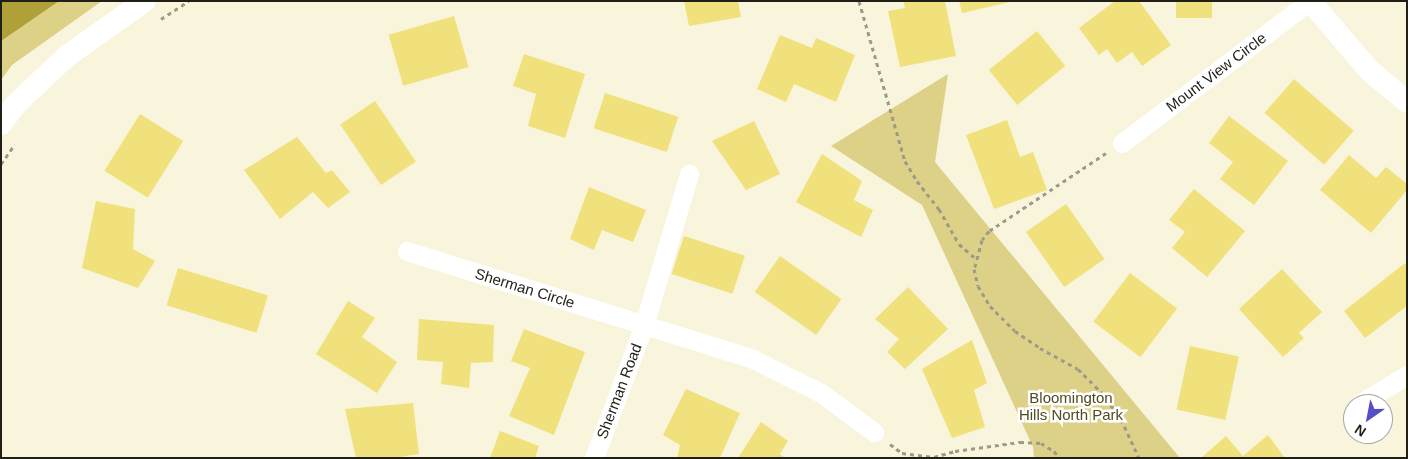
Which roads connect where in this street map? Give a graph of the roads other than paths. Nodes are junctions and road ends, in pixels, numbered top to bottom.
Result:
1 (145, 1) edge
2 (1310, 1) edge
3 (1407, 102) edge
4 (1, 124) edge
5 (1122, 143) road end
6 (689, 174) dead end
7 (408, 251) dead end
8 (644, 325) junction
9 (1407, 375) edge
10 (1376, 394) edge
11 (874, 432) road end
12 (594, 458) edge

1 - 4 street
2 - 3 street
2 - 5 street, Mount View Circle
6 - 8 street, Sherman Road
7 - 8 street, Sherman Circle
8 - 11 street, Sherman Circle
8 - 12 street, Sherman Road
9 - 10 street

